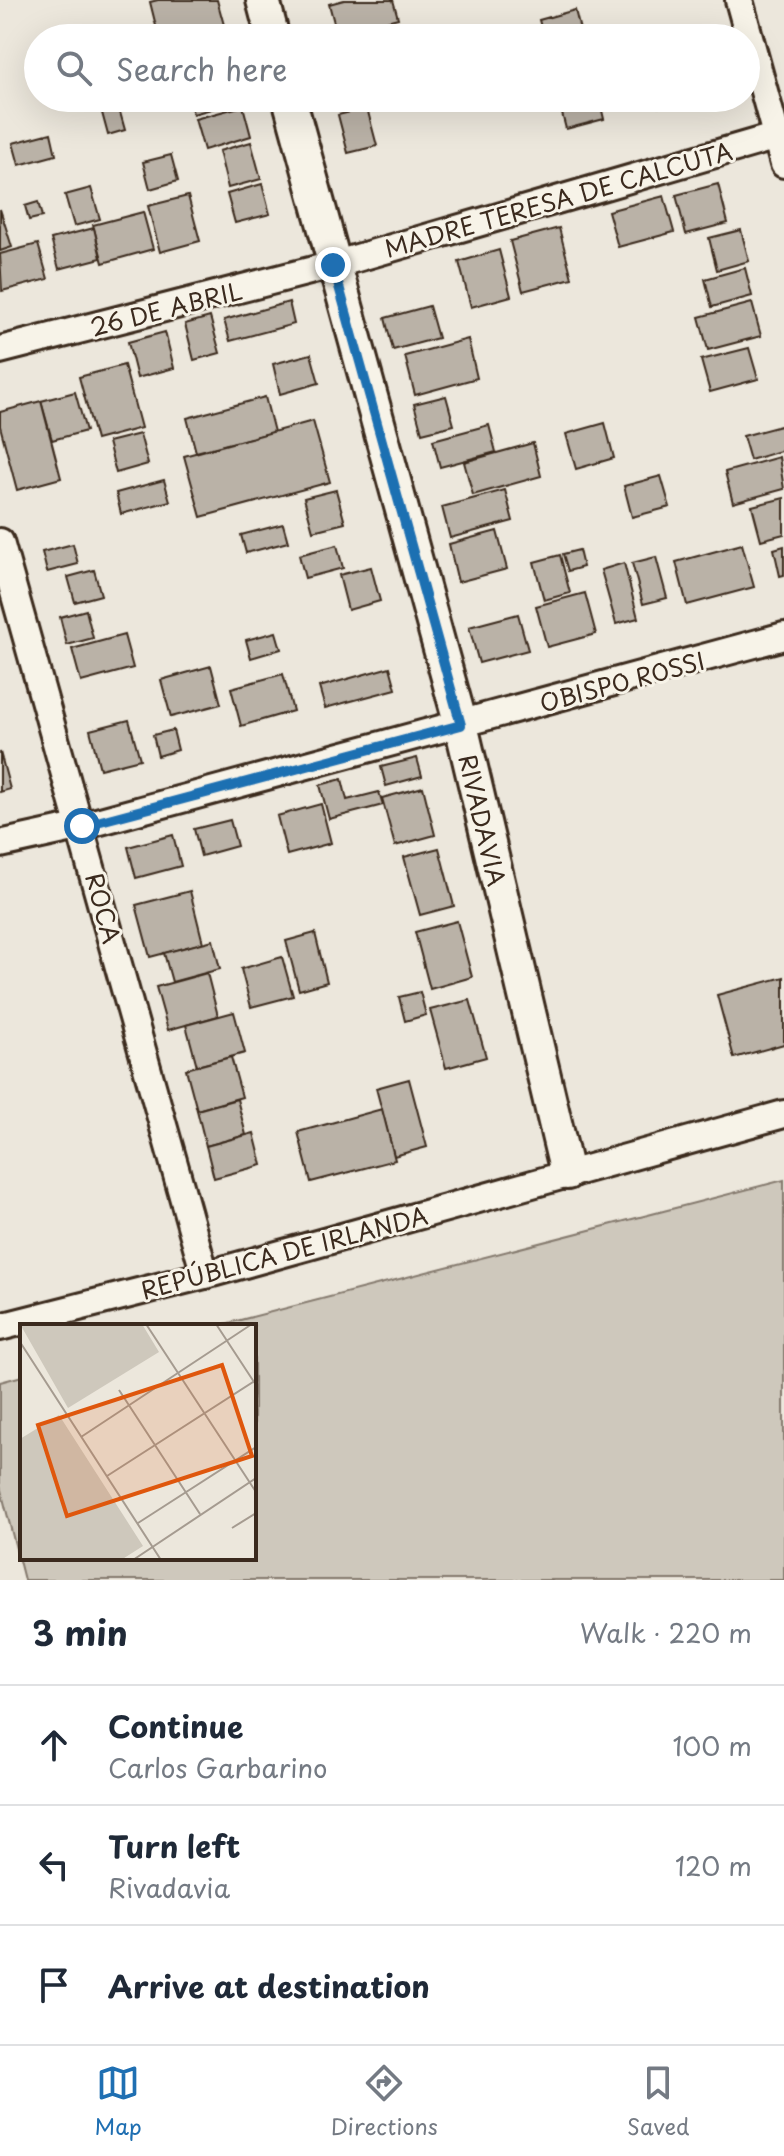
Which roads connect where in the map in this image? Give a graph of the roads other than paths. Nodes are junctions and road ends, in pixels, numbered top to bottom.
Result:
1 (263, 0) edge
2 (739, 0) edge
3 (269, 24) edge
4 (746, 24) edge
5 (760, 69) edge
6 (293, 112) edge
7 (780, 135) edge
8 (784, 164) edge
9 (333, 265) junction
10 (0, 350) edge
11 (0, 542) edge
12 (784, 636) edge
13 (461, 725) junction
14 (82, 826) junction
15 (0, 844) edge
16 (784, 1114) edge
17 (567, 1173) junction
18 (205, 1275) junction
19 (0, 1327) edge

1 - 3 street
2 - 4 street
5 - 7 street
6 - 9 street, RIVADAVIA
7 - 8 street
7 - 9 street, MADRE TERESA DE CALCUTA
9 - 10 street, 26 DE ABRIL
9 - 13 street, RIVADAVIA
11 - 14 street, ROCA
12 - 13 street, OBISPO ROSSI
13 - 14 street, OBISPO ROSSI
13 - 17 street, RIVADAVIA
14 - 15 street, OBISPO ROSSI
14 - 18 street, ROCA
16 - 17 street, REPÚBLICA DE IRLANDA
17 - 18 street, REPÚBLICA DE IRLANDA
18 - 19 street, REPÚBLICA DE IRLANDA

